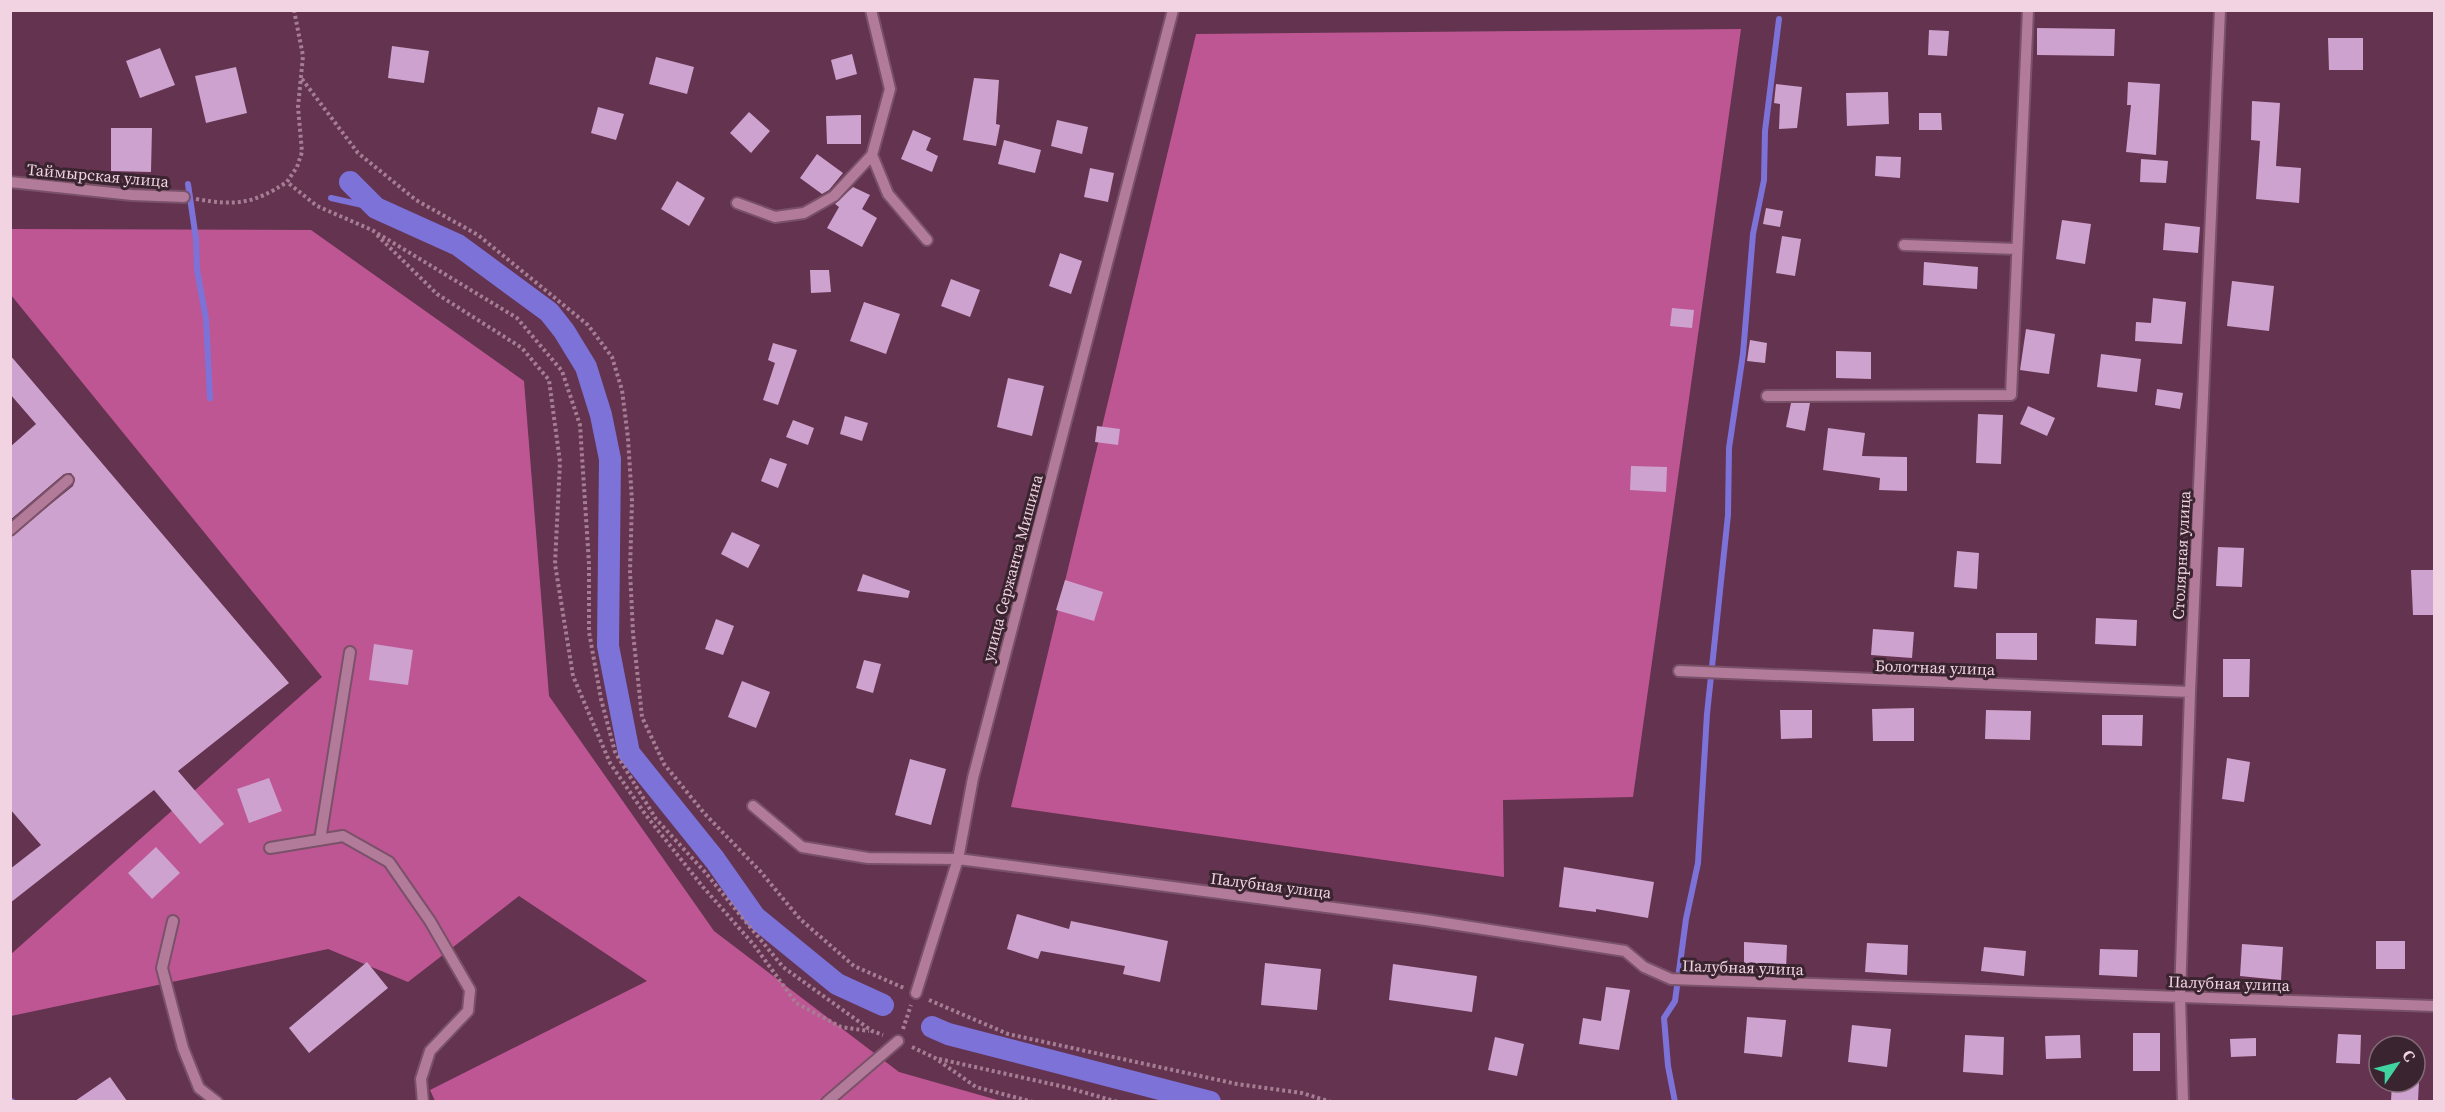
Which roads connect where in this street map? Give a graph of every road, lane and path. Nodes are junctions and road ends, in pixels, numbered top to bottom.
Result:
1 (294, 10) edge
2 (871, 10) edge
3 (1173, 10) edge
4 (2028, 10) edge
5 (2220, 10) edge
6 (302, 79) junction
7 (872, 156) junction
8 (10, 182) edge
9 (287, 182) junction
10 (188, 198) joint
11 (737, 202) dead end
12 (372, 230) junction
13 (927, 240) dead end
14 (1904, 245) dead end
15 (2017, 249) junction
16 (1767, 396) dead end
17 (68, 480) dead end
18 (10, 530) edge
19 (350, 652) dead end
20 (1679, 671) dead end
21 (2190, 692) junction
22 (753, 806) dead end
23 (320, 840) junction
24 (270, 848) dead end
25 (958, 858) junction
26 (173, 921) dead end
27 (916, 993) junction
28 (2180, 996) junction
29 (2434, 1006) edge
30 (851, 1016) dead end
31 (872, 1031) dead end
32 (898, 1041) joint
33 (217, 1101) edge
34 (423, 1101) edge
35 (827, 1101) edge
36 (1033, 1101) edge
37 (1118, 1101) edge
38 (1331, 1101) edge
39 (2183, 1101) edge

1 - 6 path
2 - 7 street
3 - 25 street, улица Сержанта Мишина
4 - 15 street
5 - 21 street, Столярная улица
6 - 9 path
6 - 27 path
7 - 11 street
7 - 13 street
8 - 10 street, Таймырская улица
9 - 10 path
9 - 12 path
12 - 30 path
12 - 31 path
14 - 15 street
15 - 16 street
17 - 18 street
19 - 23 street
20 - 21 street, Болотная улица
21 - 28 street, Столярная улица
22 - 25 street, Палубная улица
23 - 24 street
23 - 34 street
25 - 27 street, улица Сержанта Мишина
25 - 28 street, Палубная улица
26 - 33 street
27 - 32 path
27 - 38 path
28 - 29 street, Палубная улица
28 - 39 street, Столярная улица
32 - 35 street
36 - 37 path

